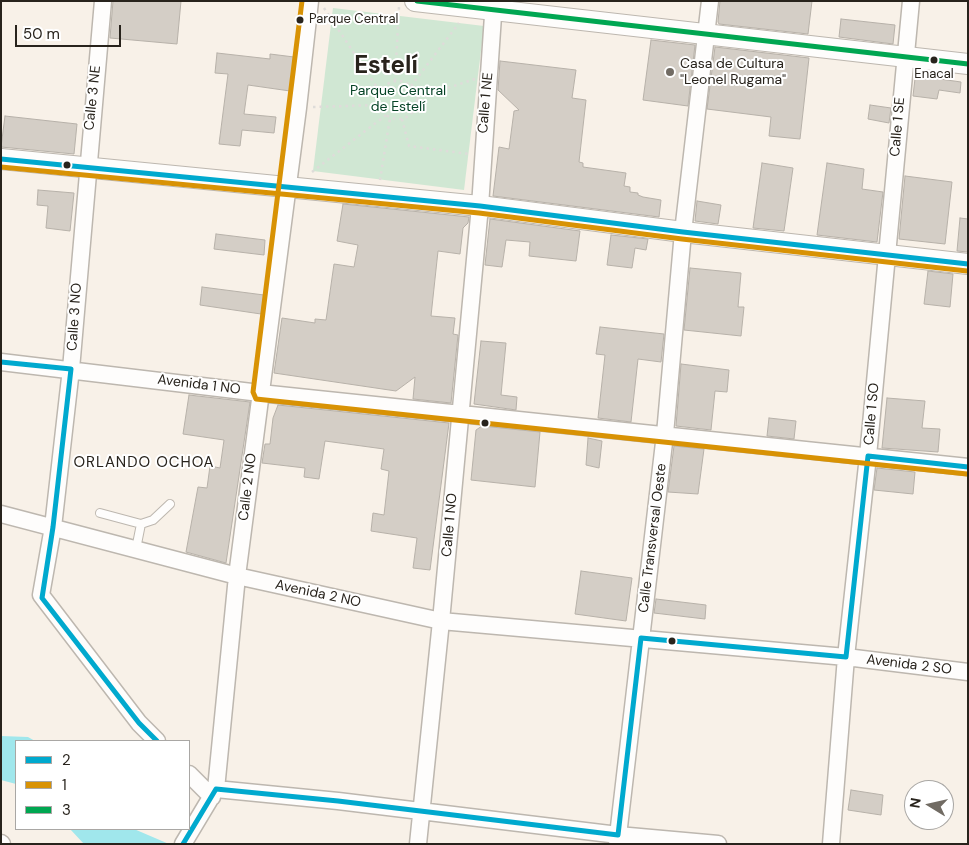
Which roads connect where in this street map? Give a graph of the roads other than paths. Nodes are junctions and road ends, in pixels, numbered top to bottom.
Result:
1 (103, 1) edge
2 (310, 1) edge
3 (415, 1) edge
4 (710, 1) edge
5 (911, 1) edge
6 (494, 6) edge
7 (705, 35) junction
8 (904, 56) junction
9 (968, 64) edge
10 (1, 159) edge
11 (87, 166) junction
12 (288, 186) junction
13 (480, 206) junction
14 (683, 232) junction
15 (886, 254) junction
16 (968, 264) edge
17 (1, 362) edge
18 (71, 369) junction
19 (260, 393) junction
20 (460, 414) junction
21 (665, 434) junction
22 (868, 456) junction
23 (968, 467) edge
24 (170, 504) dead end
25 (100, 513) dead end
26 (1, 514) edge
27 (141, 524) junction
28 (53, 527) junction
29 (136, 550) junction
30 (237, 576) junction
31 (442, 620) junction
32 (641, 638) junction
33 (846, 658) junction
34 (968, 672) edge
35 (155, 740) edge
36 (190, 775) edge
37 (214, 793) junction
38 (422, 811) junction
39 (617, 839) edge
40 (183, 844) edge
41 (418, 844) edge
42 (718, 844) edge
43 (831, 844) edge

1 - 11 street, Calle 3 NE
2 - 12 street, Calle 2 NO
3 - 6 street
4 - 7 street, Calle Transversal Oeste
5 - 8 street, Calle 1 SE
6 - 7 street
6 - 13 street, Calle 1 NE
7 - 8 street
7 - 14 street, Calle Transversal Oeste
8 - 9 street
8 - 15 street, Calle 1 SE
10 - 11 street
11 - 12 street
11 - 18 street, Calle 3 NO
12 - 13 street
12 - 19 street, Calle 2 NO
13 - 14 street
13 - 20 street, Calle 1 NO
14 - 15 street
14 - 21 street, Calle Transversal Oeste
15 - 16 street
15 - 22 street, Calle 1 SO
17 - 18 street, Avenida 1 NO
18 - 19 street, Avenida 1 NO
18 - 28 street, Calle 3 NO
19 - 20 street, Avenida 1 NO
19 - 30 street, Calle 2 NO
20 - 21 street, Avenida 1 NO
20 - 31 street, Calle 1 NO
21 - 22 street, Avenida 1 NO
21 - 32 street, Calle Transversal Oeste
22 - 23 street, Avenida 1 NO
22 - 33 street, Calle 1 SO
24 - 27 lane
25 - 27 lane
26 - 28 street, Avenida 2 NO
27 - 29 lane
28 - 29 street, Avenida 2 NO
28 - 35 street, Calle 3 NO
29 - 30 street, Avenida 2 NO
30 - 31 street, Avenida 2 NO
30 - 37 street, Calle 2 NO
31 - 32 street, Avenida 2 NO
31 - 38 street, Calle 1 NO
32 - 33 street, Avenida 2 SO
32 - 39 street, Calle Transversal Oeste
33 - 34 street, Avenida 2 SO
33 - 43 street, Calle 1 SO
36 - 37 street
37 - 38 street
37 - 40 street
38 - 39 street
38 - 41 street, Calle 1 NO
39 - 42 street

